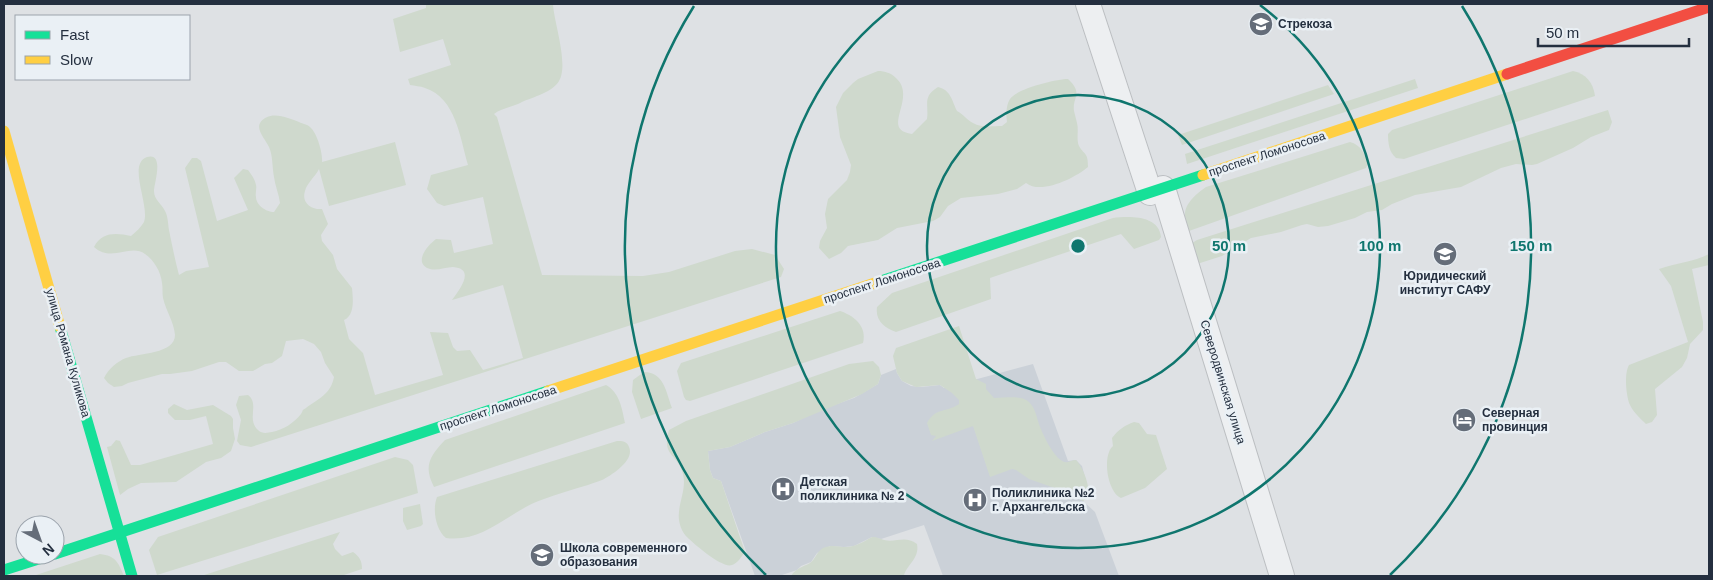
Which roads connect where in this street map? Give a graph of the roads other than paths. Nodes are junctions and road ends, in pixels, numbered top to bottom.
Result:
1 (1088, 4) edge
2 (1709, 8) edge
3 (4, 131) edge
4 (1157, 190) junction
5 (120, 533) junction
6 (65, 551) edge
7 (20, 565) edge
8 (4, 570) edge
9 (132, 576) edge
10 (1282, 576) edge

1 - 4 street, Северодвинская улица
2 - 4 main road, проспект Ломоносова
3 - 5 main road, улица Романа Куликова
4 - 5 main road, проспект Ломоносова
4 - 10 street, Северодвинская улица
5 - 6 main road, проспект Ломоносова
5 - 9 main road, улица Романа Куликова
7 - 8 main road

